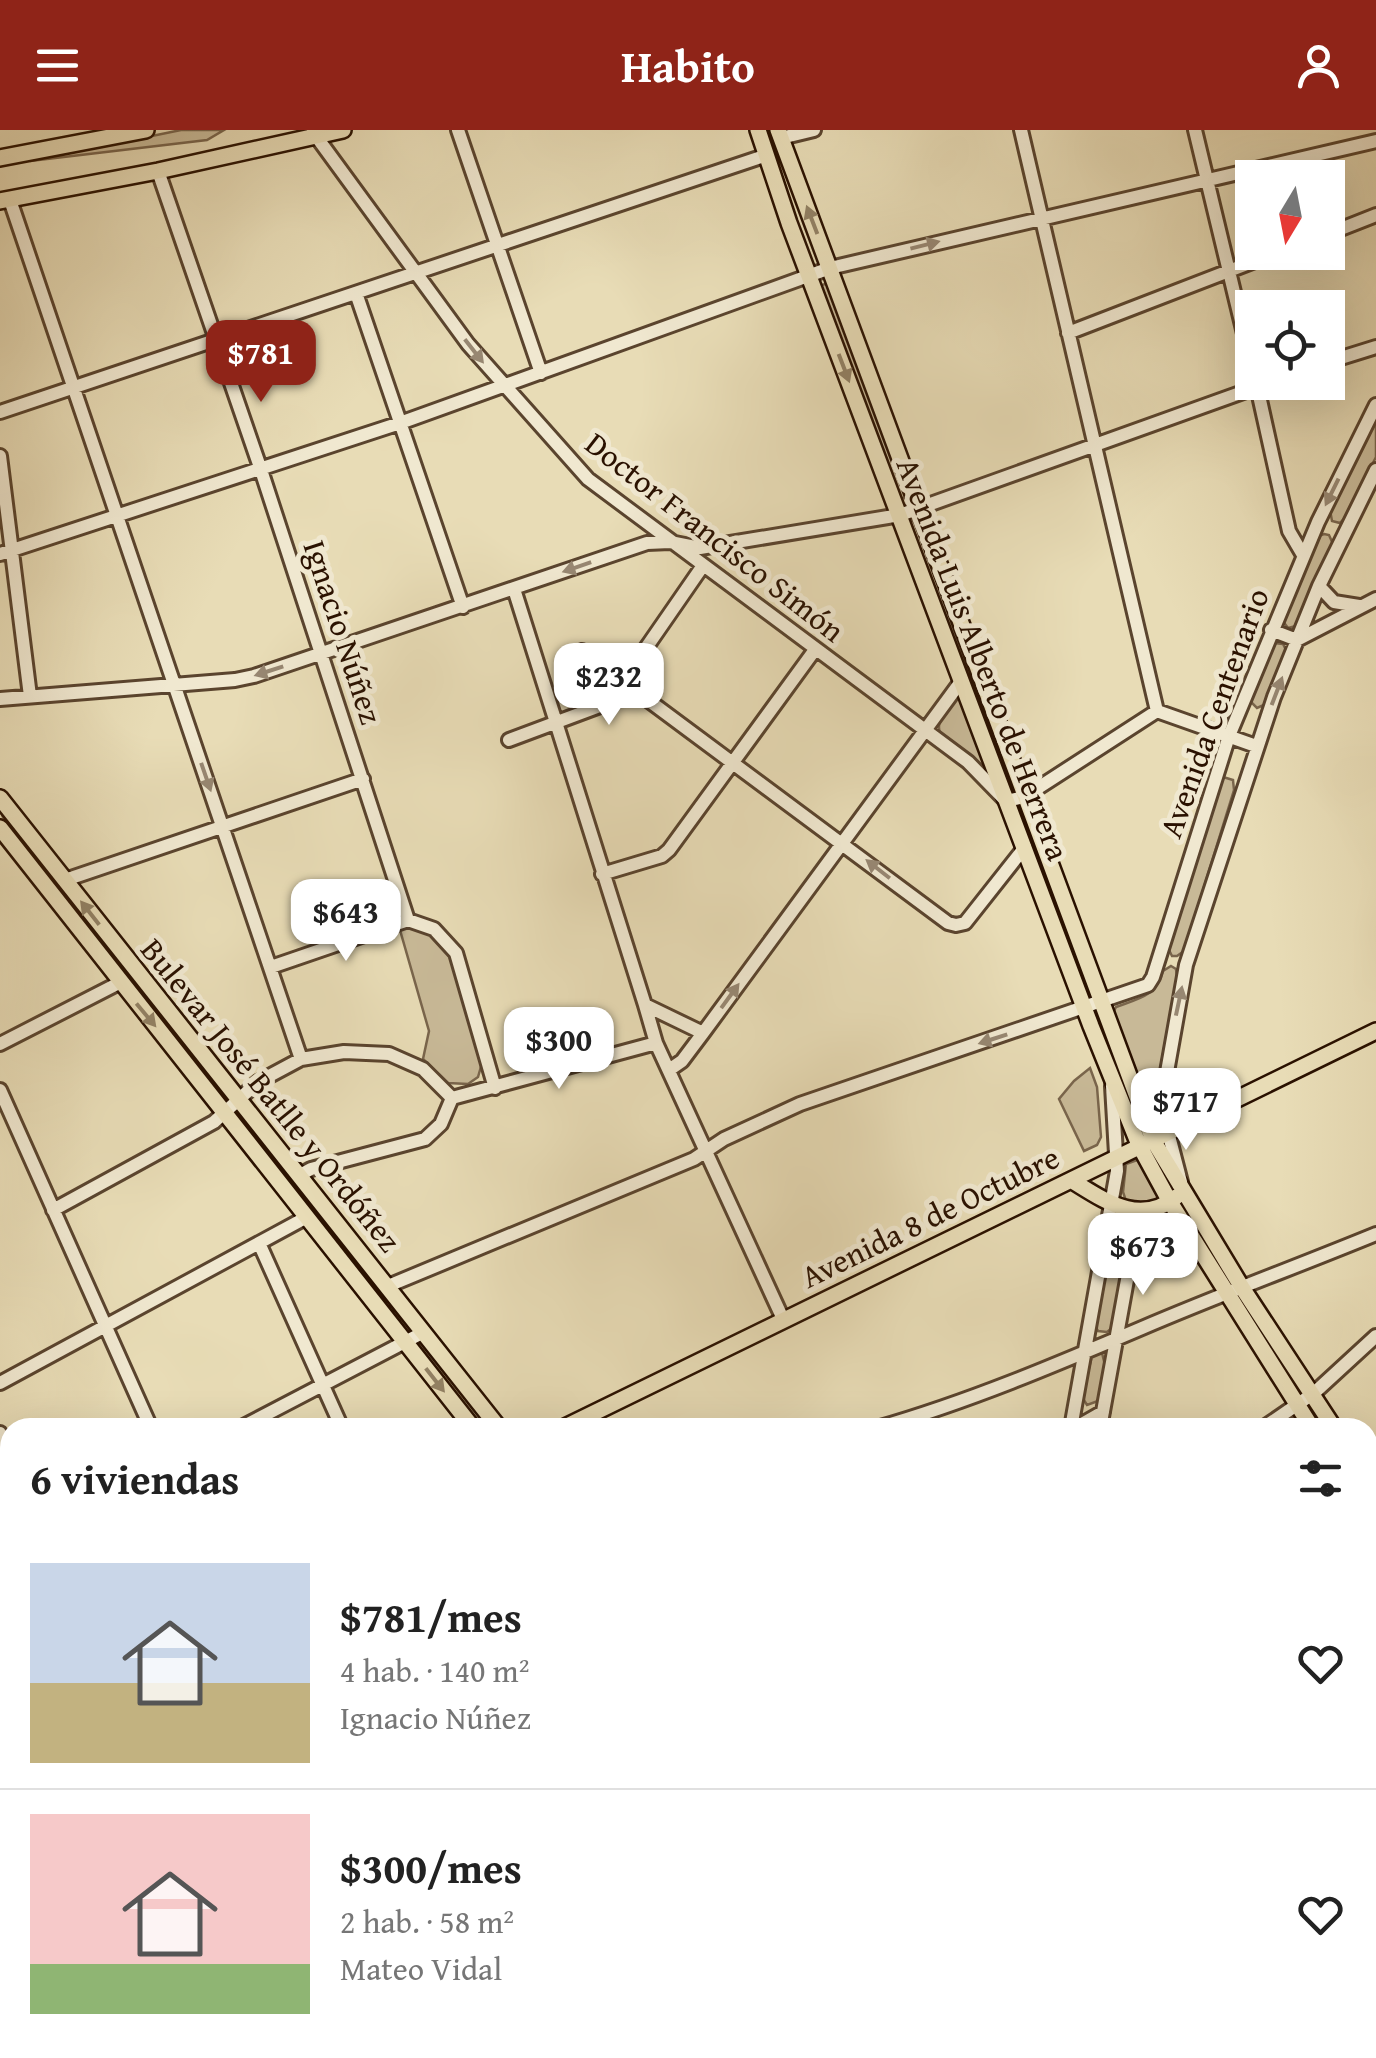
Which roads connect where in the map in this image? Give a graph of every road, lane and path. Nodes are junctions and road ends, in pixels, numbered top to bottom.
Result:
1 (146, 130) edge
2 (343, 130) edge
3 (458, 130) edge
4 (758, 130) edge
5 (814, 130) edge
6 (1020, 130) edge
7 (1196, 130) edge
8 (314, 133) edge
9 (779, 134) edge
10 (1376, 140) edge
11 (767, 155) junction
12 (0, 158) edge
13 (158, 171) junction
14 (1207, 178) junction
15 (5, 200) edge
16 (1376, 215) edge
17 (1041, 216) junction
18 (1345, 227) edge
19 (499, 246) junction
20 (830, 268) junction
21 (1235, 269) edge
22 (1229, 271) junction
23 (416, 273) junction
24 (810, 277) junction
25 (356, 293) junction
26 (1235, 296) edge
27 (1068, 333) junction
28 (216, 340) junction
29 (1376, 347) edge
30 (1345, 357) edge
31 (541, 373) junction
32 (76, 386) junction
33 (503, 387) junction
34 (1235, 394) edge
35 (1260, 400) edge
36 (1376, 404) edge
37 (0, 412) edge
38 (400, 423) junction
39 (1094, 446) junction
40 (0, 456) edge
41 (261, 470) junction
42 (1376, 470) edge
43 (916, 509) junction
44 (900, 515) junction
45 (118, 516) junction
46 (1318, 522) junction
47 (1342, 535) junction
48 (670, 542) junction
49 (700, 548) junction
50 (6, 552) edge
51 (1303, 555) junction
52 (702, 566) junction
53 (1319, 586) junction
54 (514, 590) junction
55 (1376, 598) edge
56 (1359, 606) junction
57 (463, 607) junction
58 (1271, 630) junction
59 (1296, 640) junction
60 (814, 650) junction
61 (582, 651) dead end
62 (320, 654) junction
63 (624, 680) junction
64 (962, 680) junction
65 (174, 685) junction
66 (30, 696) junction
67 (0, 699) edge
68 (1157, 711) junction
69 (556, 724) junction
70 (925, 731) junction
71 (1229, 736) junction
72 (509, 740) dead end
73 (1256, 746) junction
74 (733, 762) junction
75 (363, 778) junction
76 (1024, 797) junction
77 (0, 798) edge
78 (1006, 801) junction
79 (223, 826) junction
80 (1, 832) edge
81 (844, 842) junction
82 (1025, 847) junction
83 (602, 874) junction
84 (64, 880) junction
85 (408, 920) junction
86 (1159, 956) junction
87 (1186, 965) junction
88 (270, 967) junction
89 (119, 983) junction
90 (646, 1006) junction
91 (1093, 1007) junction
92 (1376, 1031) edge
93 (703, 1033) junction
94 (656, 1043) junction
95 (0, 1044) edge
96 (301, 1060) junction
97 (668, 1070) junction
98 (1168, 1072) junction
99 (1112, 1079) junction
100 (495, 1088) junction
101 (0, 1090) edge
102 (452, 1098) junction
103 (232, 1106) junction
104 (1216, 1110) junction
105 (1154, 1139) junction
106 (706, 1151) junction
107 (1118, 1156) junction
108 (300, 1175) junction
109 (1071, 1180) junction
110 (1181, 1189) junction
111 (1170, 1202) junction
112 (1112, 1205) junction
113 (52, 1210) junction
114 (307, 1218) junction
115 (1134, 1236) dead end
116 (1370, 1237) edge
117 (259, 1243) junction
118 (1376, 1252) edge
119 (386, 1283) junction
120 (1233, 1290) junction
121 (1120, 1306) junction
122 (783, 1319) junction
123 (105, 1326) junction
124 (1141, 1328) junction
125 (424, 1332) junction
126 (1376, 1336) edge
127 (1114, 1340) junction
128 (405, 1341) junction
129 (1085, 1353) junction
130 (0, 1383) edge
131 (324, 1385) junction
132 (1314, 1393) junction
133 (1296, 1404) junction
134 (1103, 1412) junction
135 (146, 1418) edge
136 (260, 1418) edge
137 (338, 1418) edge
138 (465, 1418) edge
139 (491, 1418) edge
140 (583, 1418) edge
141 (911, 1418) edge
142 (1075, 1418) edge
143 (1092, 1418) edge
144 (1102, 1418) edge
145 (1277, 1418) edge
146 (1305, 1418) edge
147 (1328, 1418) edge

1 - 12 main road
2 - 8 main road
3 - 19 street
4 - 11 main road, Avenida Luis Alberto de Herrera
5 - 9 street
6 - 17 street
7 - 14 street
8 - 13 main road
8 - 23 street, Doctor Francisco Simón
20 -> 9 main road, Avenida Luis Alberto de Herrera
10 - 14 street
11 - 19 street
11 - 24 main road, Avenida Luis Alberto de Herrera
13 - 15 main road
13 - 28 street, Ignacio Núñez
14 - 17 street
14 - 22 street
15 - 32 street
16 - 18 street
20 -> 17 street
17 - 27 street
19 - 23 street
19 - 31 street
20 - 24 street
20 - 43 main road, Avenida Luis Alberto de Herrera
21 - 22 street
22 - 26 street
22 - 27 street
23 - 25 street
23 -> 33 street, Doctor Francisco Simón
24 - 31 street
24 -> 44 main road, Avenida Luis Alberto de Herrera
25 - 28 street
25 - 38 street
27 - 39 street
28 - 32 street
28 - 41 street, Ignacio Núñez
29 - 30 street
31 - 33 street
32 - 37 street
32 - 45 street
33 - 38 street
33 - 48 street, Doctor Francisco Simón
34 - 39 street
35 - 51 street
36 -> 46 street, Avenida Centenario
38 - 41 street
38 - 57 street
39 - 43 street
39 - 68 street
40 - 50 street
41 - 45 street
41 - 62 street, Ignacio Núñez
42 - 47 street, Avenida Centenario
43 - 44 street
43 - 76 main road, Avenida Luis Alberto de Herrera
44 - 49 street
44 - 64 main road, Avenida Luis Alberto de Herrera
45 - 50 street
45 - 65 street
46 - 47 street
46 - 51 street, Avenida Centenario
47 - 53 street, Avenida Centenario
48 - 49 street
48 - 52 street, Doctor Francisco Simón
48 -> 54 street
49 - 52 street
50 - 66 street
51 - 58 street, Avenida Centenario
52 - 60 street, Doctor Francisco Simón
52 - 63 street
53 - 56 street
53 - 59 street, Avenida Centenario
54 - 57 street
54 - 69 street
55 - 56 street
56 - 59 street
57 - 62 street
58 - 59 street
58 - 71 street, Avenida Centenario
73 -> 59 street, Avenida Centenario
60 - 70 street, Doctor Francisco Simón
60 - 74 street
61 - 63 street
62 -> 65 street
62 - 75 street, Ignacio Núñez
63 - 69 street
63 - 74 street
64 - 70 street
64 - 78 main road, Avenida Luis Alberto de Herrera
65 - 66 street
65 -> 79 street
66 - 67 street
68 - 71 street
68 - 76 street
69 - 72 street
69 - 83 street
70 - 78 street, Doctor Francisco Simón
70 - 81 street
71 - 73 street
71 - 86 street, Avenida Centenario
73 - 87 street, Avenida Centenario
74 - 81 street
74 - 83 street
75 - 79 street
75 - 85 street, Ignacio Núñez
76 - 78 street
76 - 91 main road, Avenida Luis Alberto de Herrera
77 - 84 main road, Bulevar José Batlle y Ordóñez
78 - 82 main road, Avenida Luis Alberto de Herrera
79 - 84 street
79 - 88 street
80 - 89 main road, Bulevar José Batlle y Ordóñez
82 -> 81 street
93 -> 81 street
82 - 91 main road, Avenida Luis Alberto de Herrera
83 - 90 street
103 -> 84 main road, Bulevar José Batlle y Ordóñez
85 - 88 street
85 - 100 street
86 - 87 street
86 - 91 street, Avenida Centenario
98 -> 87 street, Avenida Centenario
88 - 96 street
89 - 95 street
89 -> 103 main road, Bulevar José Batlle y Ordóñez
90 - 93 street
90 - 94 street
91 - 99 main road, Avenida Luis Alberto de Herrera
91 - 105 main road, Avenida Luis Alberto de Herrera
91 -> 106 street, Avenida Centenario
92 - 104 main road, Avenida 8 de Octubre
93 - 97 street
94 - 97 street
94 - 100 street
96 - 102 street
96 - 103 street
97 - 106 street
98 - 104 street
98 - 105 street, Avenida Centenario
99 - 105 main road, Avenida Luis Alberto de Herrera
99 - 107 street
100 - 102 street
101 - 113 street
102 - 108 street
103 - 108 main road, Bulevar José Batlle y Ordóñez
103 - 113 street
103 - 114 main road, Bulevar José Batlle y Ordóñez
104 - 105 main road, Avenida 8 de Octubre
105 - 107 main road, Avenida 8 de Octubre
105 - 110 main road, Avenida Luis Alberto de Herrera
105 - 111 main road, Avenida Luis Alberto de Herrera
106 - 119 street, Avenida Centenario
106 - 122 street
107 - 109 main road, Avenida 8 de Octubre
107 - 112 street
108 - 119 main road, Bulevar José Batlle y Ordóñez
109 - 112 main road
109 - 122 main road, Avenida 8 de Octubre
110 - 111 main road
110 - 120 main road, Avenida Luis Alberto de Herrera
111 - 112 main road
111 - 120 main road, Avenida Luis Alberto de Herrera
112 - 129 street
113 - 123 street
114 - 117 street
114 - 119 main road
114 - 128 main road, Bulevar José Batlle y Ordóñez
115 - 121 street
116 - 118 street
116 - 120 street
117 - 123 street
117 - 131 street
119 - 125 main road, Bulevar José Batlle y Ordóñez
120 - 124 street
120 - 132 main road, Avenida Luis Alberto de Herrera
120 - 133 main road, Avenida Luis Alberto de Herrera
121 - 124 street
121 - 127 street
122 - 140 main road, Avenida 8 de Octubre
123 - 130 street
123 - 135 street
124 - 127 street
125 - 128 street
125 - 139 main road, Bulevar José Batlle y Ordóñez
126 - 132 street
127 - 129 street
127 - 134 street
128 - 131 street
128 -> 138 main road, Bulevar José Batlle y Ordóñez
129 - 141 street
129 - 142 street
131 - 136 street
131 - 137 street
132 - 133 street
132 - 147 main road, Avenida Luis Alberto de Herrera
133 - 145 street
133 - 146 main road, Avenida Luis Alberto de Herrera
134 - 143 street
134 - 144 street

